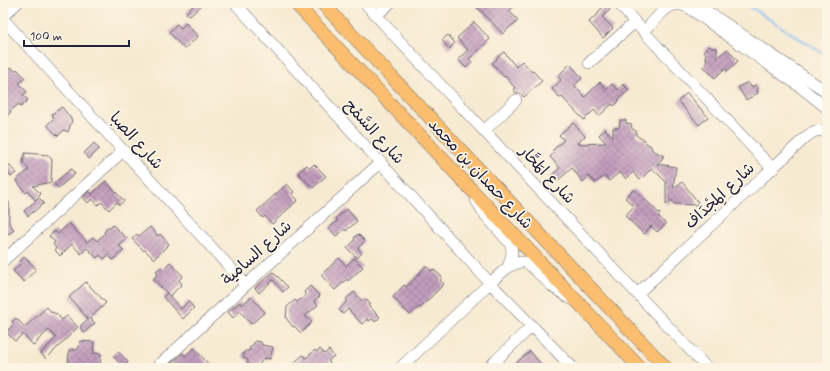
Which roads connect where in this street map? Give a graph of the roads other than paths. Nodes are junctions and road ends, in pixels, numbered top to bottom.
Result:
1 (17, 3) edge
2 (235, 3) edge
3 (295, 3) edge
4 (322, 3) edge
5 (364, 3) edge
6 (390, 3) edge
7 (618, 3) edge
8 (695, 3) edge
9 (3, 16) edge
10 (376, 16) junction
11 (3, 19) edge
12 (635, 22) junction
13 (644, 32) junction
14 (589, 64) dead end
15 (827, 92) edge
16 (516, 100) dead end
17 (827, 108) edge
18 (484, 131) junction
19 (827, 131) edge
20 (124, 151) junction
21 (381, 162) junction
22 (773, 169) junction
23 (468, 186) junction
24 (3, 261) edge
25 (508, 267) junction
26 (490, 282) junction
27 (246, 285) junction
28 (637, 294) junction
29 (578, 303) junction
30 (532, 326) junction
31 (156, 368) edge
32 (400, 368) edge
33 (488, 368) edge
34 (573, 368) edge
35 (640, 368) edge
36 (666, 368) edge
37 (707, 368) edge

1 - 9 street
2 - 21 street, شارع السَّمْح
3 - 23 main road, شارع حمدان بن محمد
4 - 36 main road, شارع حمدان بن محمد
5 - 10 street, شارع المَحَّار
6 - 10 street
7 - 12 street
8 - 15 street
10 - 18 street, شارع المَحَّار
11 - 20 street, شارع الصبا
12 - 13 street
12 - 14 street
13 - 17 street
13 - 22 street
16 - 18 street
18 - 28 street, شارع المَحَّار
19 - 22 street, شارع المِجْدَاف
20 - 24 street
20 - 27 street, شارع الصبا
21 - 26 street, شارع السَّمْح
21 - 27 street, شارع السامية
22 - 28 street, شارع المِجْدَاف
23 - 25 street
23 - 29 main road, شارع حمدان بن محمد
25 - 26 street
25 - 29 street
26 - 30 street, شارع السَّمْح
26 - 32 street
27 - 31 street, شارع السامية
28 - 37 street, شارع المَحَّار
29 - 35 main road, شارع حمدان بن محمد
30 - 33 street
30 - 34 street, شارع السَّمْح

